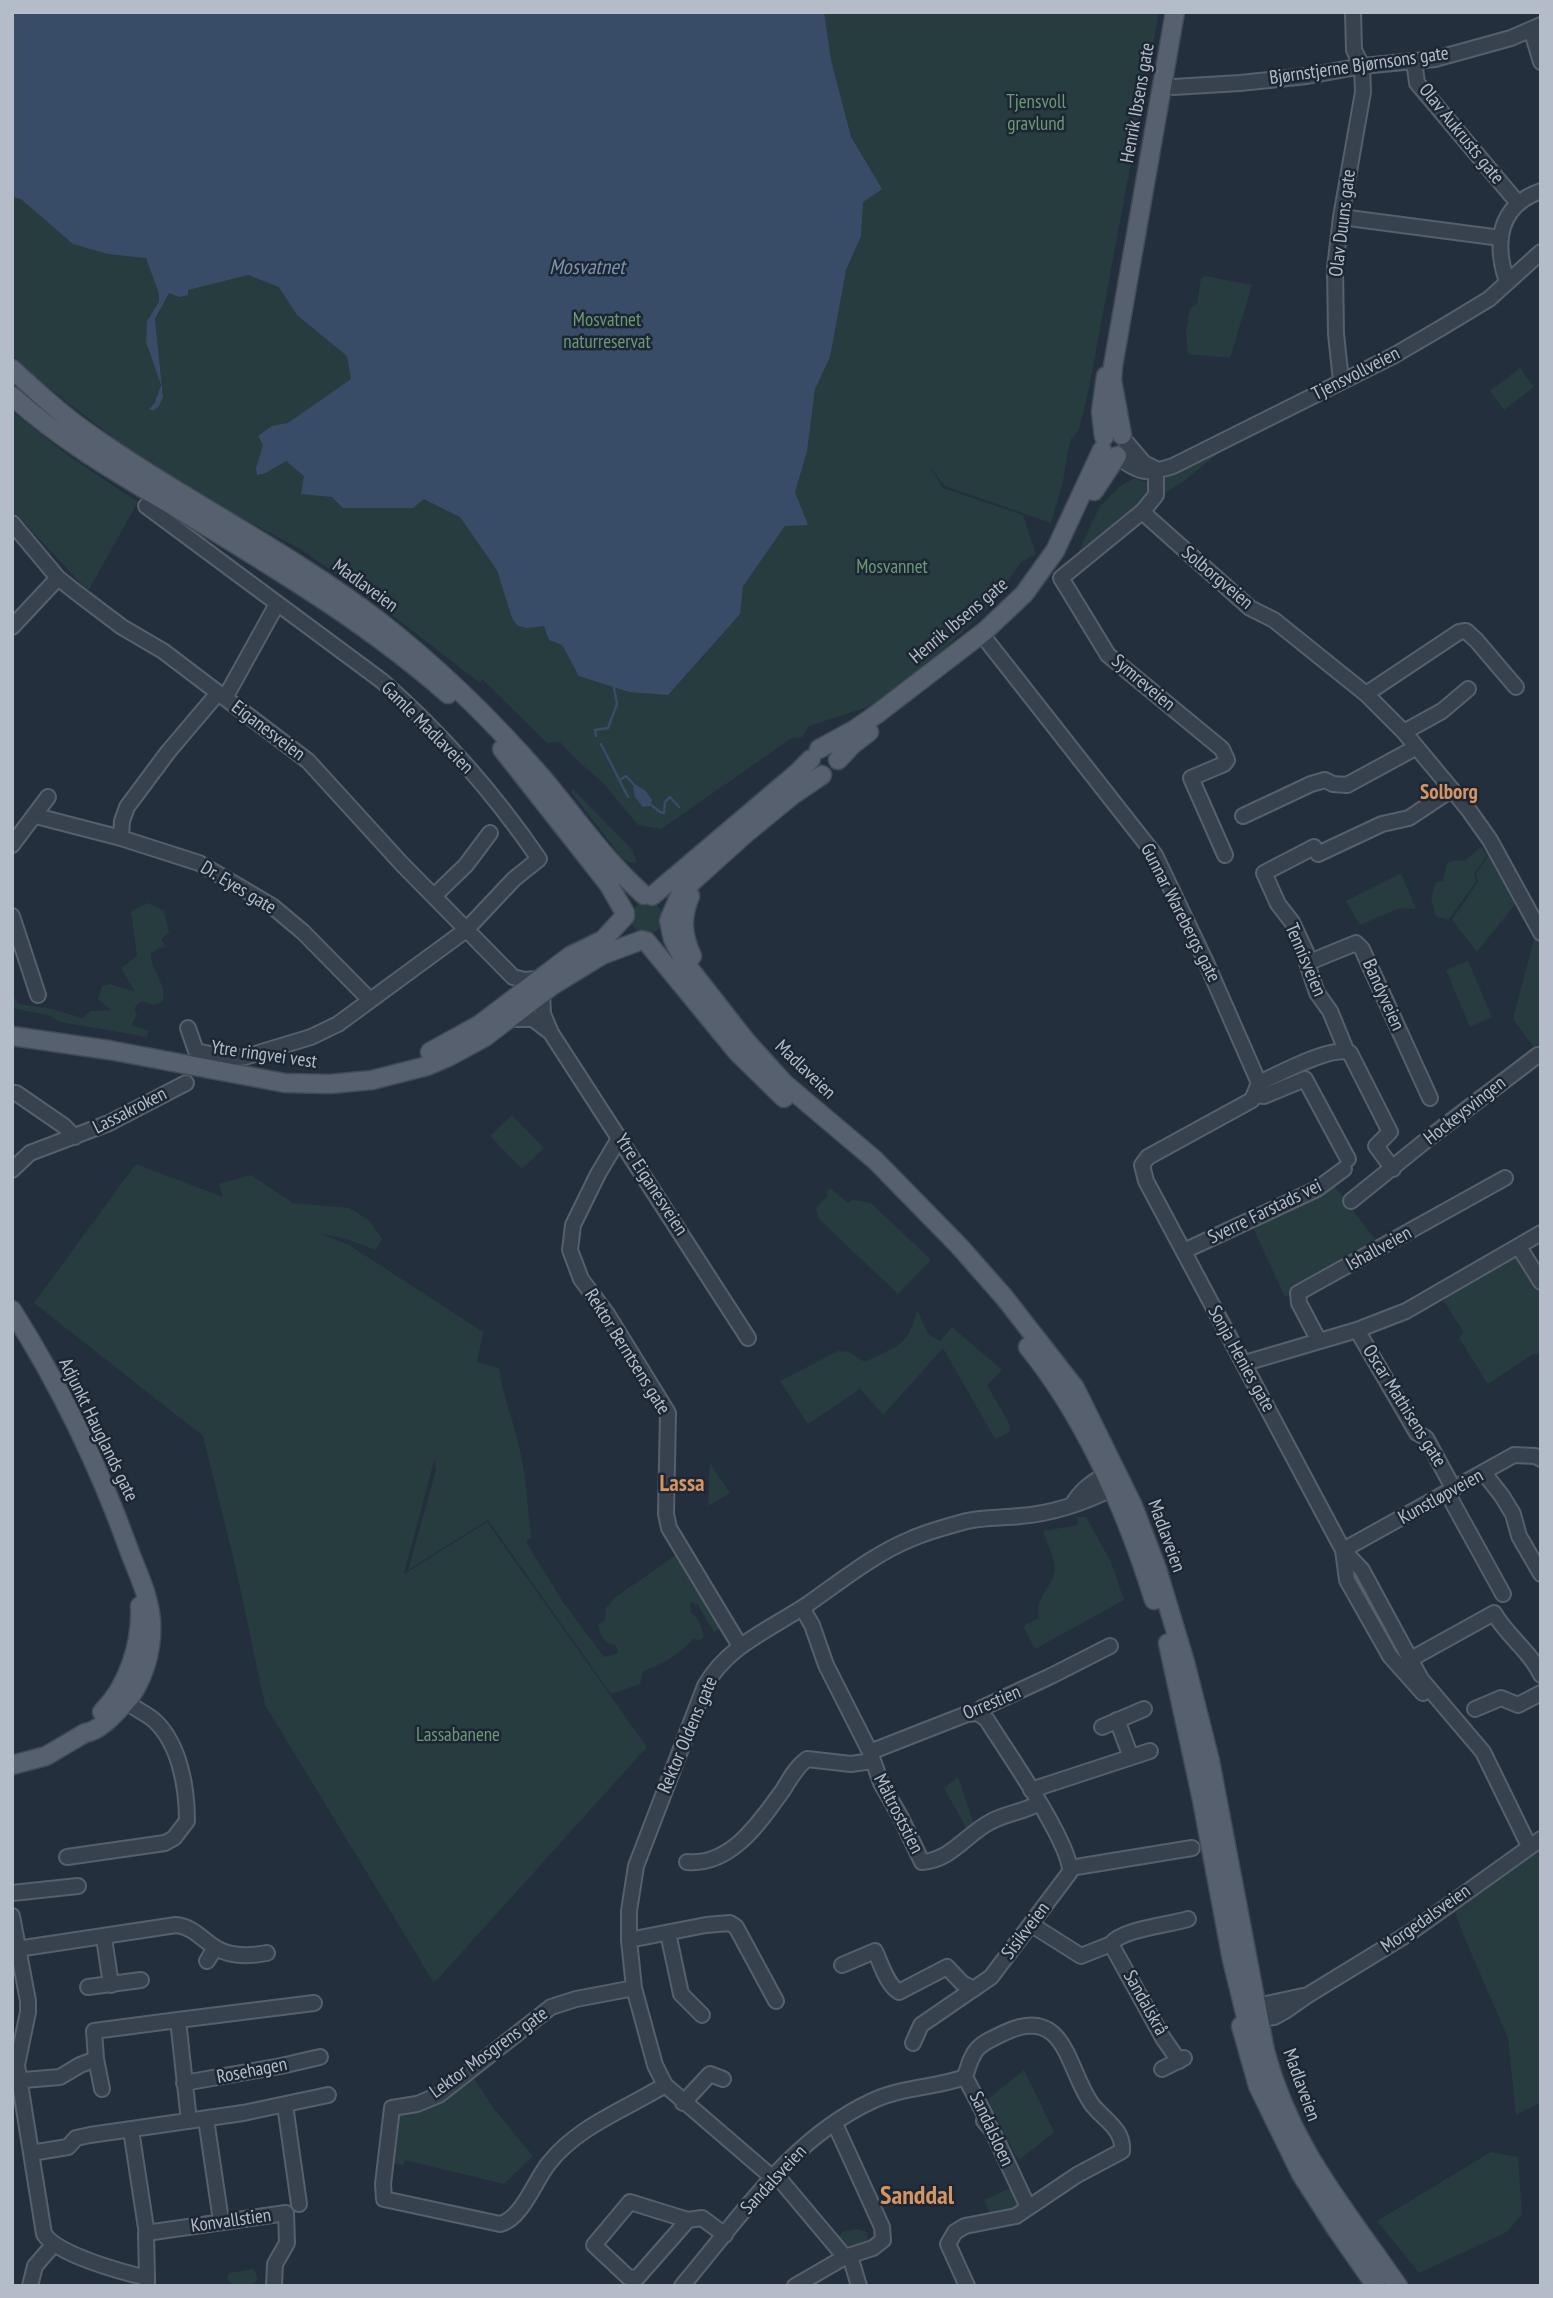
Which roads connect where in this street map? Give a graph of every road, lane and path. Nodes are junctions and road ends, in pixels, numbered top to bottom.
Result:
1 (1175, 12) edge
2 (1353, 12) edge
3 (1536, 27) edge
4 (1414, 61) junction
5 (1541, 62) edge
6 (1362, 66) junction
7 (1173, 87) dead end
8 (1541, 191) edge
9 (1517, 202) junction
10 (1342, 216) junction
11 (1501, 238) junction
12 (1541, 252) edge
13 (1507, 282) junction
14 (12, 369) edge
15 (1340, 381) junction
16 (12, 397) edge
17 (1115, 446) junction
18 (1156, 469) junction
19 (146, 506) dead end
20 (1143, 511) junction
21 (12, 523) edge
22 (58, 578) junction
23 (277, 604) junction
24 (12, 627) edge
25 (987, 641) junction
26 (1516, 687) dead end
27 (1468, 689) dead end
28 (1366, 694) junction
29 (221, 696) junction
30 (1404, 732) junction
31 (1415, 748) junction
32 (815, 754) junction
33 (838, 760) junction
34 (822, 775) junction
35 (1451, 790) junction
36 (48, 797) dead end
37 (36, 816) junction
38 (1243, 816) dead end
39 (490, 833) dead end
40 (121, 838) junction
41 (12, 845) edge
42 (1225, 855) dead end
43 (595, 867) junction
44 (702, 874) junction
45 (434, 896) junction
46 (648, 896) junction
47 (625, 915) junction
48 (12, 916) edge
49 (670, 919) junction
50 (467, 930) junction
51 (1541, 933) edge
52 (644, 941) junction
53 (570, 956) junction
54 (1307, 963) junction
55 (500, 965) junction
56 (698, 981) junction
57 (540, 986) junction
58 (38, 995) dead end
59 (370, 1000) junction
60 (509, 1012) junction
61 (12, 1026) edge
62 (188, 1028) dead end
63 (551, 1033) junction
64 (12, 1036) edge
65 (1346, 1050) junction
66 (1538, 1055) dead end
67 (186, 1083) dead end
68 (1257, 1089) junction
69 (12, 1093) edge
70 (1430, 1098) dead end
71 (75, 1137) junction
72 (620, 1137) junction
73 (1393, 1169) junction
74 (12, 1170) edge
75 (1505, 1178) dead end
76 (1351, 1201) dead end
77 (1541, 1233) edge
78 (1519, 1247) junction
79 (1184, 1251) junction
80 (1541, 1282) edge
81 (12, 1310) edge
82 (1357, 1330) junction
83 (748, 1338) dead end
84 (1319, 1341) junction
85 (1245, 1363) junction
86 (1541, 1459) edge
87 (1484, 1473) junction
88 (1111, 1478) junction
89 (1451, 1491) junction
90 (1343, 1550) junction
91 (1541, 1574) edge
92 (1503, 1594) dead end
93 (802, 1608) junction
94 (740, 1646) junction
95 (1110, 1646) dead end
96 (1411, 1659) junction
97 (1541, 1675) edge
98 (1541, 1693) edge
99 (127, 1695) junction
100 (1441, 1703) junction
101 (1144, 1709) dead end
102 (1475, 1709) dead end
103 (978, 1713) junction
104 (1116, 1720) junction
105 (1101, 1727) dead end
106 (1150, 1751) dead end
107 (871, 1756) junction
108 (1131, 1757) junction
109 (12, 1765) edge
110 (1035, 1797) junction
111 (1535, 1842) edge
112 (1192, 1847) dead end
113 (67, 1857) dead end
114 (687, 1862) dead end
115 (1070, 1868) junction
116 (78, 1886) dead end
117 (12, 1893) edge
118 (12, 1916) edge
119 (1188, 1919) dead end
120 (1032, 1925) junction
121 (668, 1933) junction
122 (104, 1938) junction
123 (629, 1940) junction
124 (15, 1944) edge
125 (1111, 1944) junction
126 (215, 1948) junction
127 (267, 1953) dead end
128 (1232, 1960) junction
129 (207, 1961) dead end
130 (842, 1965) dead end
131 (141, 1980) dead end
132 (111, 1985) junction
133 (18, 1986) edge
134 (88, 1987) dead end
135 (634, 1988) junction
136 (974, 1989) junction
137 (776, 2001) dead end
138 (314, 2003) dead end
139 (1254, 2014) junction
140 (702, 2015) dead end
141 (178, 2020) junction
142 (913, 2043) dead end
143 (320, 2057) dead end
144 (96, 2059) junction
145 (1162, 2069) dead end
146 (965, 2077) junction
147 (723, 2079) dead end
148 (16, 2080) edge
149 (184, 2083) junction
150 (665, 2085) junction
151 (102, 2089) dead end
152 (328, 2095) dead end
153 (683, 2103) junction
154 (285, 2105) junction
155 (1273, 2114) junction
156 (206, 2119) junction
157 (189, 2120) junction
158 (835, 2124) junction
159 (131, 2130) junction
160 (31, 2153) junction
161 (777, 2180) junction
162 (299, 2204) dead end
163 (1028, 2207) junction
164 (220, 2214) dead end
165 (688, 2220) junction
166 (146, 2228) dead end
167 (725, 2235) junction
168 (54, 2244) junction
169 (847, 2256) junction
170 (147, 2282) edge
171 (30, 2286) edge
172 (274, 2286) edge
173 (682, 2286) edge
174 (795, 2286) edge
175 (859, 2286) edge
176 (967, 2286) edge
177 (1376, 2286) edge
178 (1398, 2286) edge

1 - 17 main road, Henrik Ibsens gate
2 - 6 street, Olav Duuns gate
3 - 4 street, Bjørnstjerne Bjørnsons gate
3 - 5 street
4 - 6 street, Bjørnstjerne Bjørnsons gate
4 - 9 street, Olav Aukrusts gate
6 - 7 street, Bjørnstjerne Bjørnsons gate
6 - 10 street, Olav Duuns gate
8 - 9 street
9 - 11 street
10 - 11 street
10 - 15 street, Olav Duuns gate
11 - 13 street
12 - 13 street, Tjensvollveien
13 - 15 street, Tjensvollveien
14 - 46 main road, Madlaveien
15 - 18 street, Tjensvollveien
16 - 43 main road, Madlaveien
17 - 18 street
17 - 25 main road, Henrik Ibsens gate
17 - 32 main road, Henrik Ibsens gate
18 - 20 street
19 - 23 street, Gamle Madlaveien
20 - 28 street, Solborgveien
20 - 42 street, Symreveien
21 - 22 street, Eiganesveien
22 - 24 street
22 - 29 street, Eiganesveien
23 - 29 street
23 - 50 street, Gamle Madlaveien
25 - 33 main road, Henrik Ibsens gate
25 - 68 street, Gunnar Warebergs gate
26 - 28 street
27 - 30 street
28 - 30 street, Solborgveien
29 - 40 street
29 - 45 street, Eiganesveien
30 - 31 street, Solborgveien
31 - 35 street, Solborgveien
31 - 38 street
32 - 33 main road
32 - 34 main road
32 - 46 main road, Henrik Ibsens gate
33 - 34 main road
34 - 44 main road
35 - 51 street, Solborgveien
35 - 54 street, Tennisveien
36 - 37 street
37 - 40 street, Dr. Eyes gate
37 - 41 street
39 - 45 street
40 - 59 street, Dr. Eyes gate
43 - 47 main road, Madlaveien
43 - 53 main road
44 - 49 main road
44 - 56 main road
45 - 50 street, Eiganesveien
46 - 47 main road
46 - 49 main road
47 - 52 main road
47 - 53 main road, Ytre ringvei vest
48 - 58 street
49 - 52 main road
49 - 56 main road, Madlaveien
50 - 55 street, Eiganesveien
50 - 59 street
52 - 57 main road, Ytre ringvei vest
52 - 88 main road, Madlaveien
53 - 57 main road, Ytre ringvei vest
54 - 65 street, Tennisveien
54 - 70 street, Bandyveien
55 - 57 street, Eiganesveien
55 - 60 street
56 - 88 main road, Madlaveien
57 - 60 main road, Ytre ringvei vest
57 - 63 street, Ytre Eiganesveien
59 - 62 street
60 - 61 main road, Ytre ringvei vest
60 - 63 street
60 - 64 main road, Ytre ringvei vest
63 - 72 street, Ytre Eiganesveien
65 - 68 street
65 - 73 street
66 - 73 street, Hockeysvingen
67 - 71 street, Lassakroken
68 - 79 street, Sonja Henies gate
68 - 79 street, Sverre Farstads vei
69 - 71 street, Lassakroken
71 - 74 street, Lassakroken
72 - 83 street, Ytre Eiganesveien
72 - 94 street, Rektor Berntsens gate
73 - 76 street, Hockeysvingen
75 - 84 street, Ishallveien
77 - 78 street
78 - 80 street
78 - 82 street
79 - 85 street, Sonja Henies gate
81 - 99 main road, Adjunkt Hauglands gate
82 - 84 street
82 - 89 street, Oscar Mathisens gate
84 - 85 street
85 - 90 street, Sonja Henies gate
86 - 87 street, Kunstløpveien
87 - 89 street, Kunstløpveien
87 - 91 street
88 - 93 street, Rektor Oldens gate
88 - 128 main road, Madlaveien
88 - 139 main road, Madlaveien
89 - 90 street, Kunstløpveien
89 - 92 street, Oscar Mathisens gate
90 - 96 street, Sonja Henies gate
90 - 100 street, Sonja Henies gate
93 - 94 street, Rektor Oldens gate
93 - 107 street
94 - 123 street, Rektor Oldens gate
95 - 103 street, Orrestien
96 - 97 street
96 - 100 street, Sonja Henies gate
98 - 102 street
99 - 109 main road
99 - 113 street
100 - 111 street, Sonja Henies gate
101 - 104 street
103 - 107 street, Orrestien
103 - 110 street
104 - 105 street
104 - 108 street
106 - 108 street
107 - 110 street, Måltroststien
107 - 114 street, Orrestien
108 - 110 street
110 - 115 street
111 - 139 street, Morgedalsveien
112 - 115 street
115 - 120 street, Sisikveien
116 - 117 street
118 - 124 street
119 - 125 street
120 - 125 street
120 - 136 street, Sisikveien
121 - 123 street
121 - 137 street
121 - 140 street
122 - 124 street
122 - 126 street
122 - 132 street
123 - 135 street, Rektor Oldens gate
124 - 133 street
125 - 145 street, Sandalskrå
126 - 127 street
126 - 129 street
128 - 139 main road, Madlaveien
128 - 155 main road, Madlaveien
130 - 136 street
131 - 132 street
132 - 134 street
133 - 148 street
135 - 150 street, Rektor Oldens gate
135 - 150 street, Lektor Mosgrens gate
136 - 142 street, Sisikveien
138 - 141 street
139 - 155 main road, Madlaveien
139 - 178 main road, Madlaveien
141 - 144 street
141 - 149 street
143 - 149 street, Rosehagen
144 - 148 street
144 - 151 street
146 - 158 street, Sandalsveien
146 - 163 street, Sandalsloen
146 - 163 street, Sandalsloen
147 - 153 street
148 - 160 street
149 - 157 street
150 - 153 street, Rektor Oldens gate
152 - 154 street
153 - 161 street, Rektor Oldens gate
154 - 156 street
154 - 162 street
155 - 177 main road, Madlaveien
156 - 157 street
156 - 164 street
157 - 159 street
158 - 161 street, Sandalsveien
158 - 169 street
159 - 160 street
159 - 166 street
160 - 168 street
161 - 167 street, Sandalsveien
161 - 169 street, Rektor Oldens gate
163 - 176 street, Sandalsloen
165 - 165 street
165 - 167 street
167 - 173 street, Sandalsveien
168 - 170 street
168 - 171 street
169 - 174 street
169 - 175 street
170 - 172 street, Konvallstien

